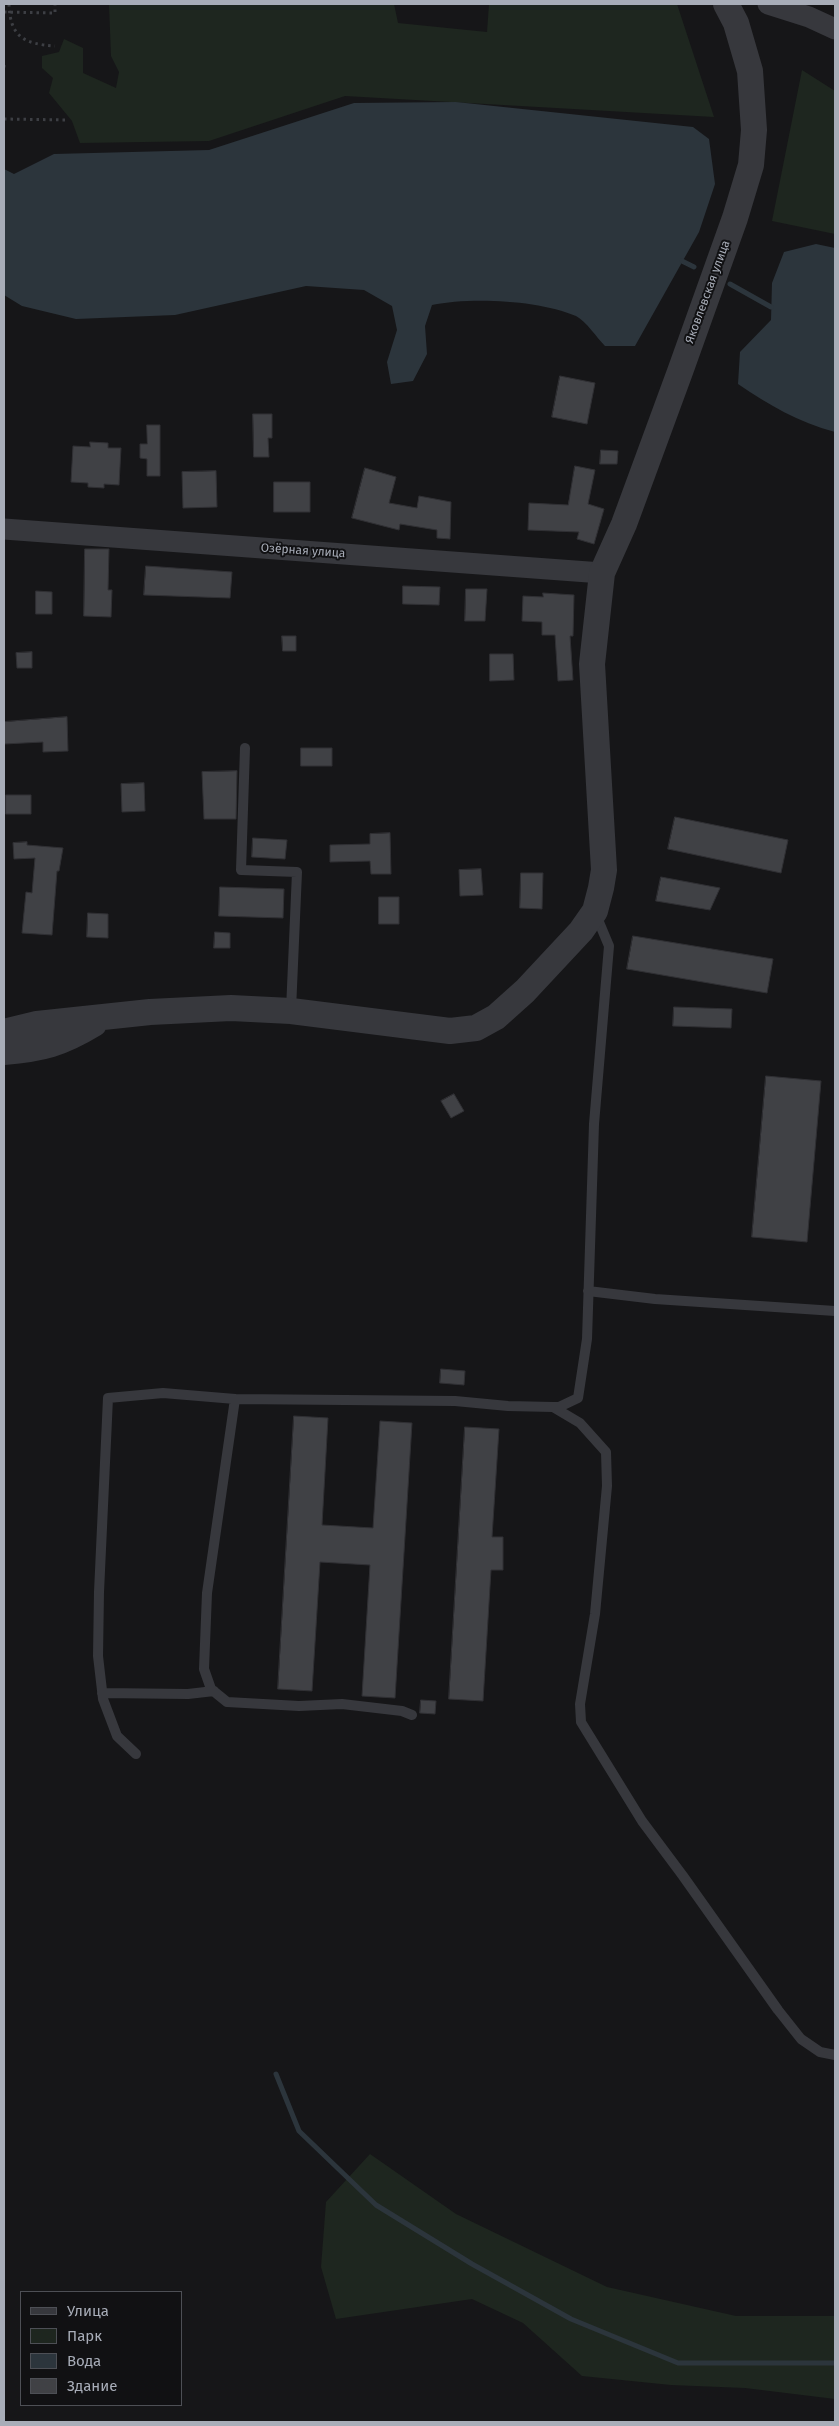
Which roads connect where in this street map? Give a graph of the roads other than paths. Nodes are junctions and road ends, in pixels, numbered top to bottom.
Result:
1 (726, 4) edge
2 (768, 4) edge
3 (835, 29) edge
4 (4, 529) edge
5 (602, 573) junction
6 (245, 748) dead end
7 (595, 911) junction
8 (291, 1011) junction
9 (103, 1018) junction
10 (4, 1032) edge
11 (4, 1052) edge
12 (588, 1291) junction
13 (835, 1311) edge
14 (235, 1399) junction
15 (553, 1407) junction
16 (214, 1691) junction
17 (102, 1693) junction
18 (412, 1715) dead end
19 (136, 1754) dead end
20 (835, 2055) edge

1 - 5 street, Яковлевская улица
2 - 3 street
4 - 5 street, Озёрная улица
5 - 7 street, Яковлевская улица
6 - 8 lane
7 - 8 street
7 - 12 lane
8 - 9 street
9 - 10 street
9 - 11 street
12 - 13 lane
12 - 15 lane
14 - 15 lane
14 - 16 lane
14 - 17 lane
15 - 20 lane
16 - 17 lane
16 - 18 lane
17 - 19 lane

